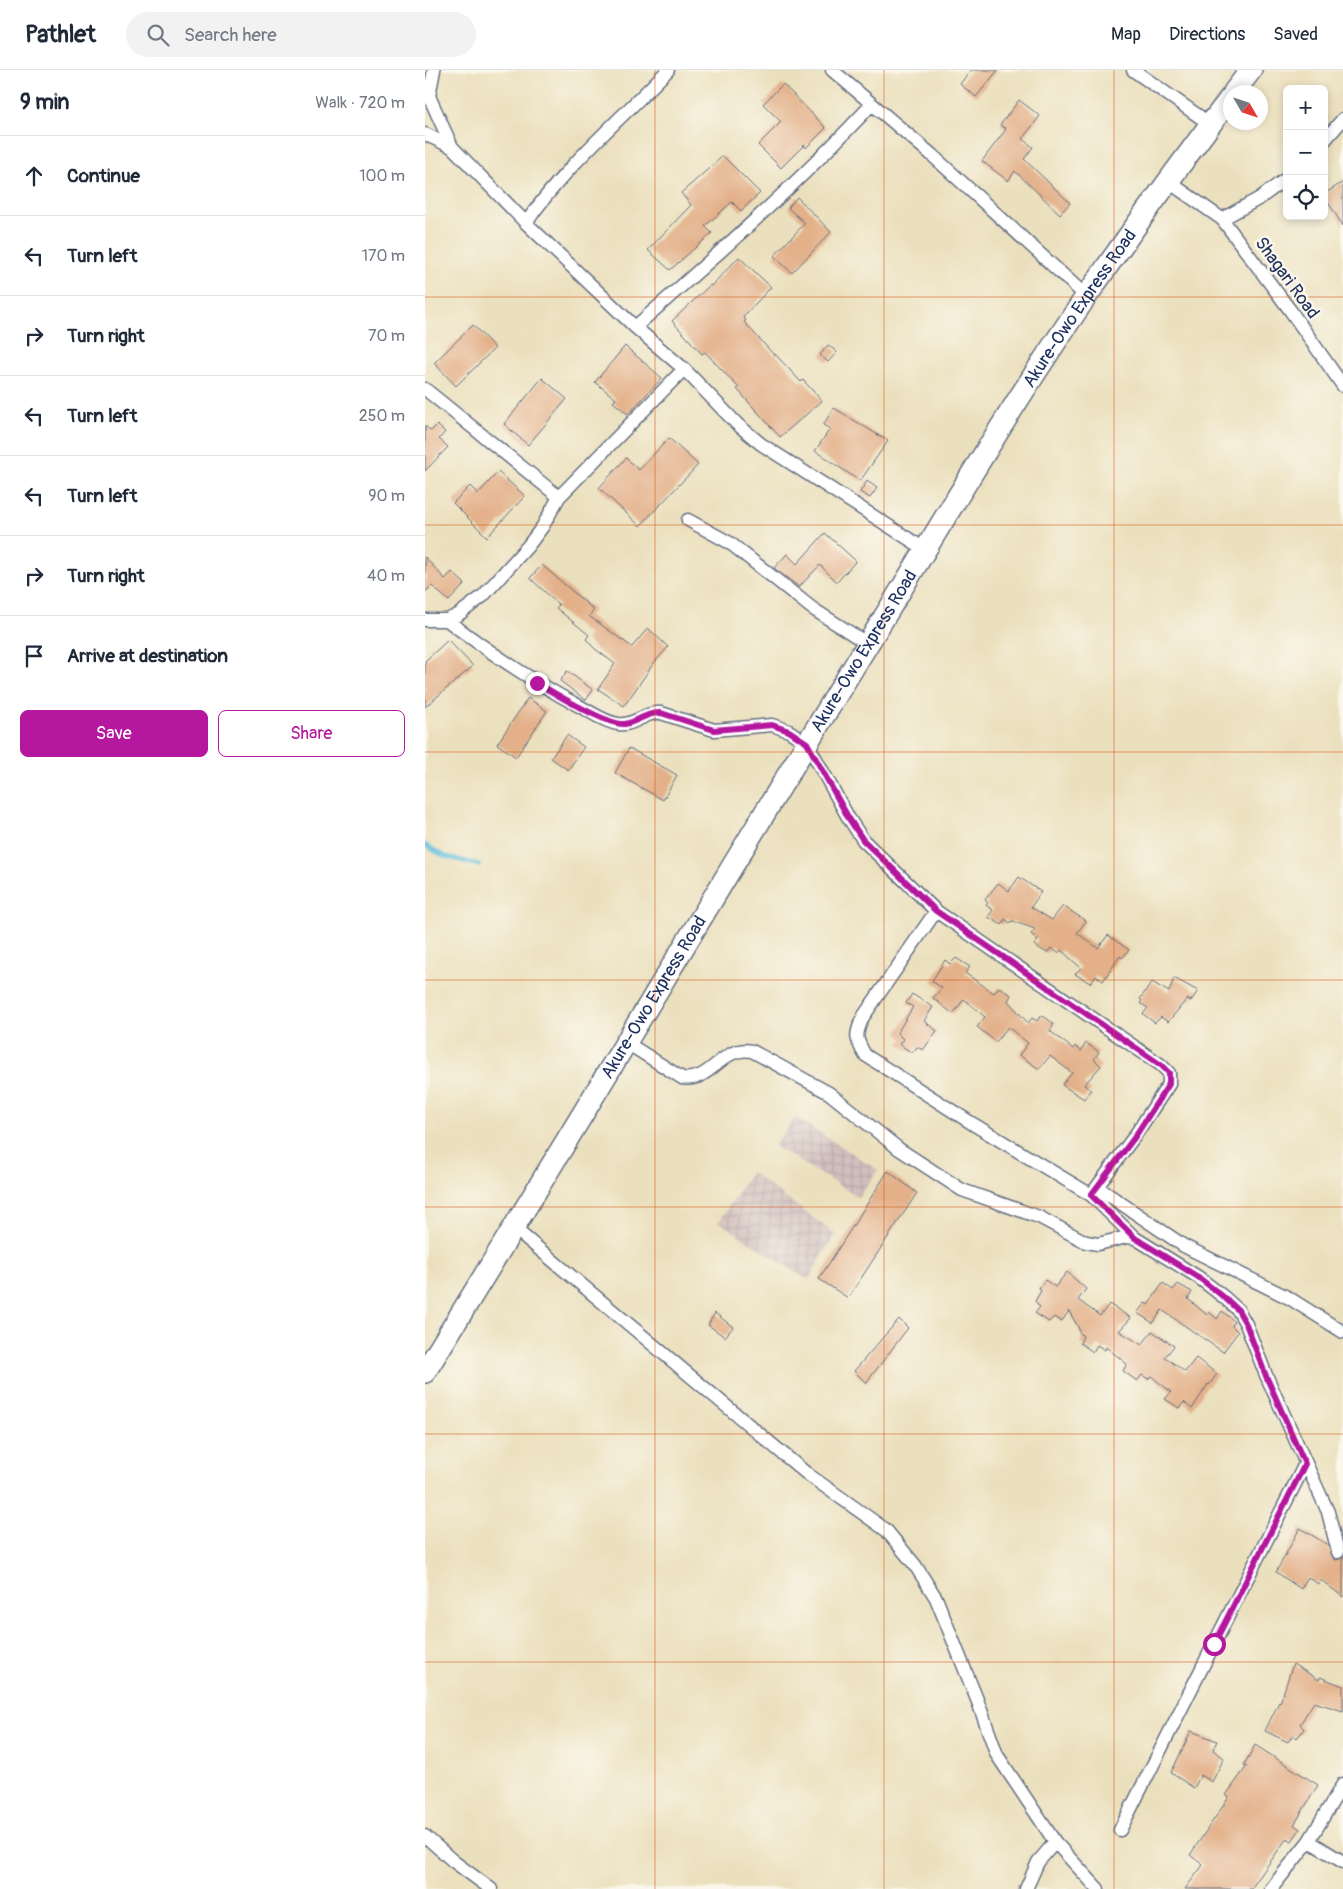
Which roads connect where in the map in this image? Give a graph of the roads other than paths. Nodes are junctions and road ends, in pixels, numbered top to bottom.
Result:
1 (434, 70) edge
2 (668, 70) edge
3 (832, 70) edge
4 (1133, 70) edge
5 (1251, 70) edge
6 (1239, 85) edge
7 (427, 97) edge
8 (872, 104) junction
9 (1223, 107) edge
10 (1343, 119) edge
11 (1210, 124) junction
12 (425, 134) edge
13 (1328, 136) edge
14 (452, 147) junction
15 (1283, 181) edge
16 (1169, 182) junction
17 (1222, 219) junction
18 (526, 224) junction
19 (1086, 296) junction
20 (635, 327) junction
21 (685, 369) junction
22 (1341, 379) edge
23 (425, 389) edge
24 (559, 497) junction
25 (688, 520) dead end
26 (926, 550) junction
27 (425, 620) edge
28 (447, 620) junction
29 (868, 644) junction
30 (807, 743) junction
31 (936, 911) junction
32 (627, 1043) junction
33 (1094, 1191) junction
34 (514, 1228) junction
35 (1135, 1238) junction
36 (1343, 1332) edge
37 (425, 1372) edge
38 (1305, 1464) junction
39 (1338, 1552) dead end
40 (1343, 1784) edge
41 (1120, 1830) dead end
42 (425, 1836) edge
43 (1309, 1841) junction
44 (1055, 1842) junction
45 (1343, 1862) edge
46 (491, 1889) edge
47 (1026, 1889) edge
48 (1098, 1889) edge
49 (1271, 1889) edge

1 - 7 street
2 - 18 street
3 - 8 street
4 - 11 street
5 - 6 highway
7 - 14 street
8 - 19 street
8 - 20 street
9 - 11 highway, Akure-Owo Express Road
10 - 13 street
11 - 16 highway, Akure-Owo Express Road
12 - 14 street
14 - 18 street
15 - 17 street
16 - 17 street, Shagari Road
16 - 19 highway, Akure-Owo Express Road
17 - 22 street, Shagari Road
18 - 20 street
19 - 26 highway, Akure-Owo Express Road
20 - 21 street
21 - 24 street
21 - 26 street
23 - 24 street
24 - 28 street
25 - 29 street
26 - 29 highway, Akure-Owo Express Road
27 - 28 street
28 - 30 street
29 - 30 highway, Akure-Owo Express Road
30 - 31 street
30 - 32 highway, Akure-Owo Express Road
31 - 33 street
31 - 33 street
32 - 34 highway, Akure-Owo Express Road
32 - 35 street
33 - 35 street
33 - 36 street
34 - 37 highway, Akure-Owo Express Road
34 - 44 street
35 - 38 street
38 - 39 street
38 - 41 street
40 - 43 street
42 - 46 street
43 - 45 street
43 - 49 street
44 - 47 street
44 - 48 street

